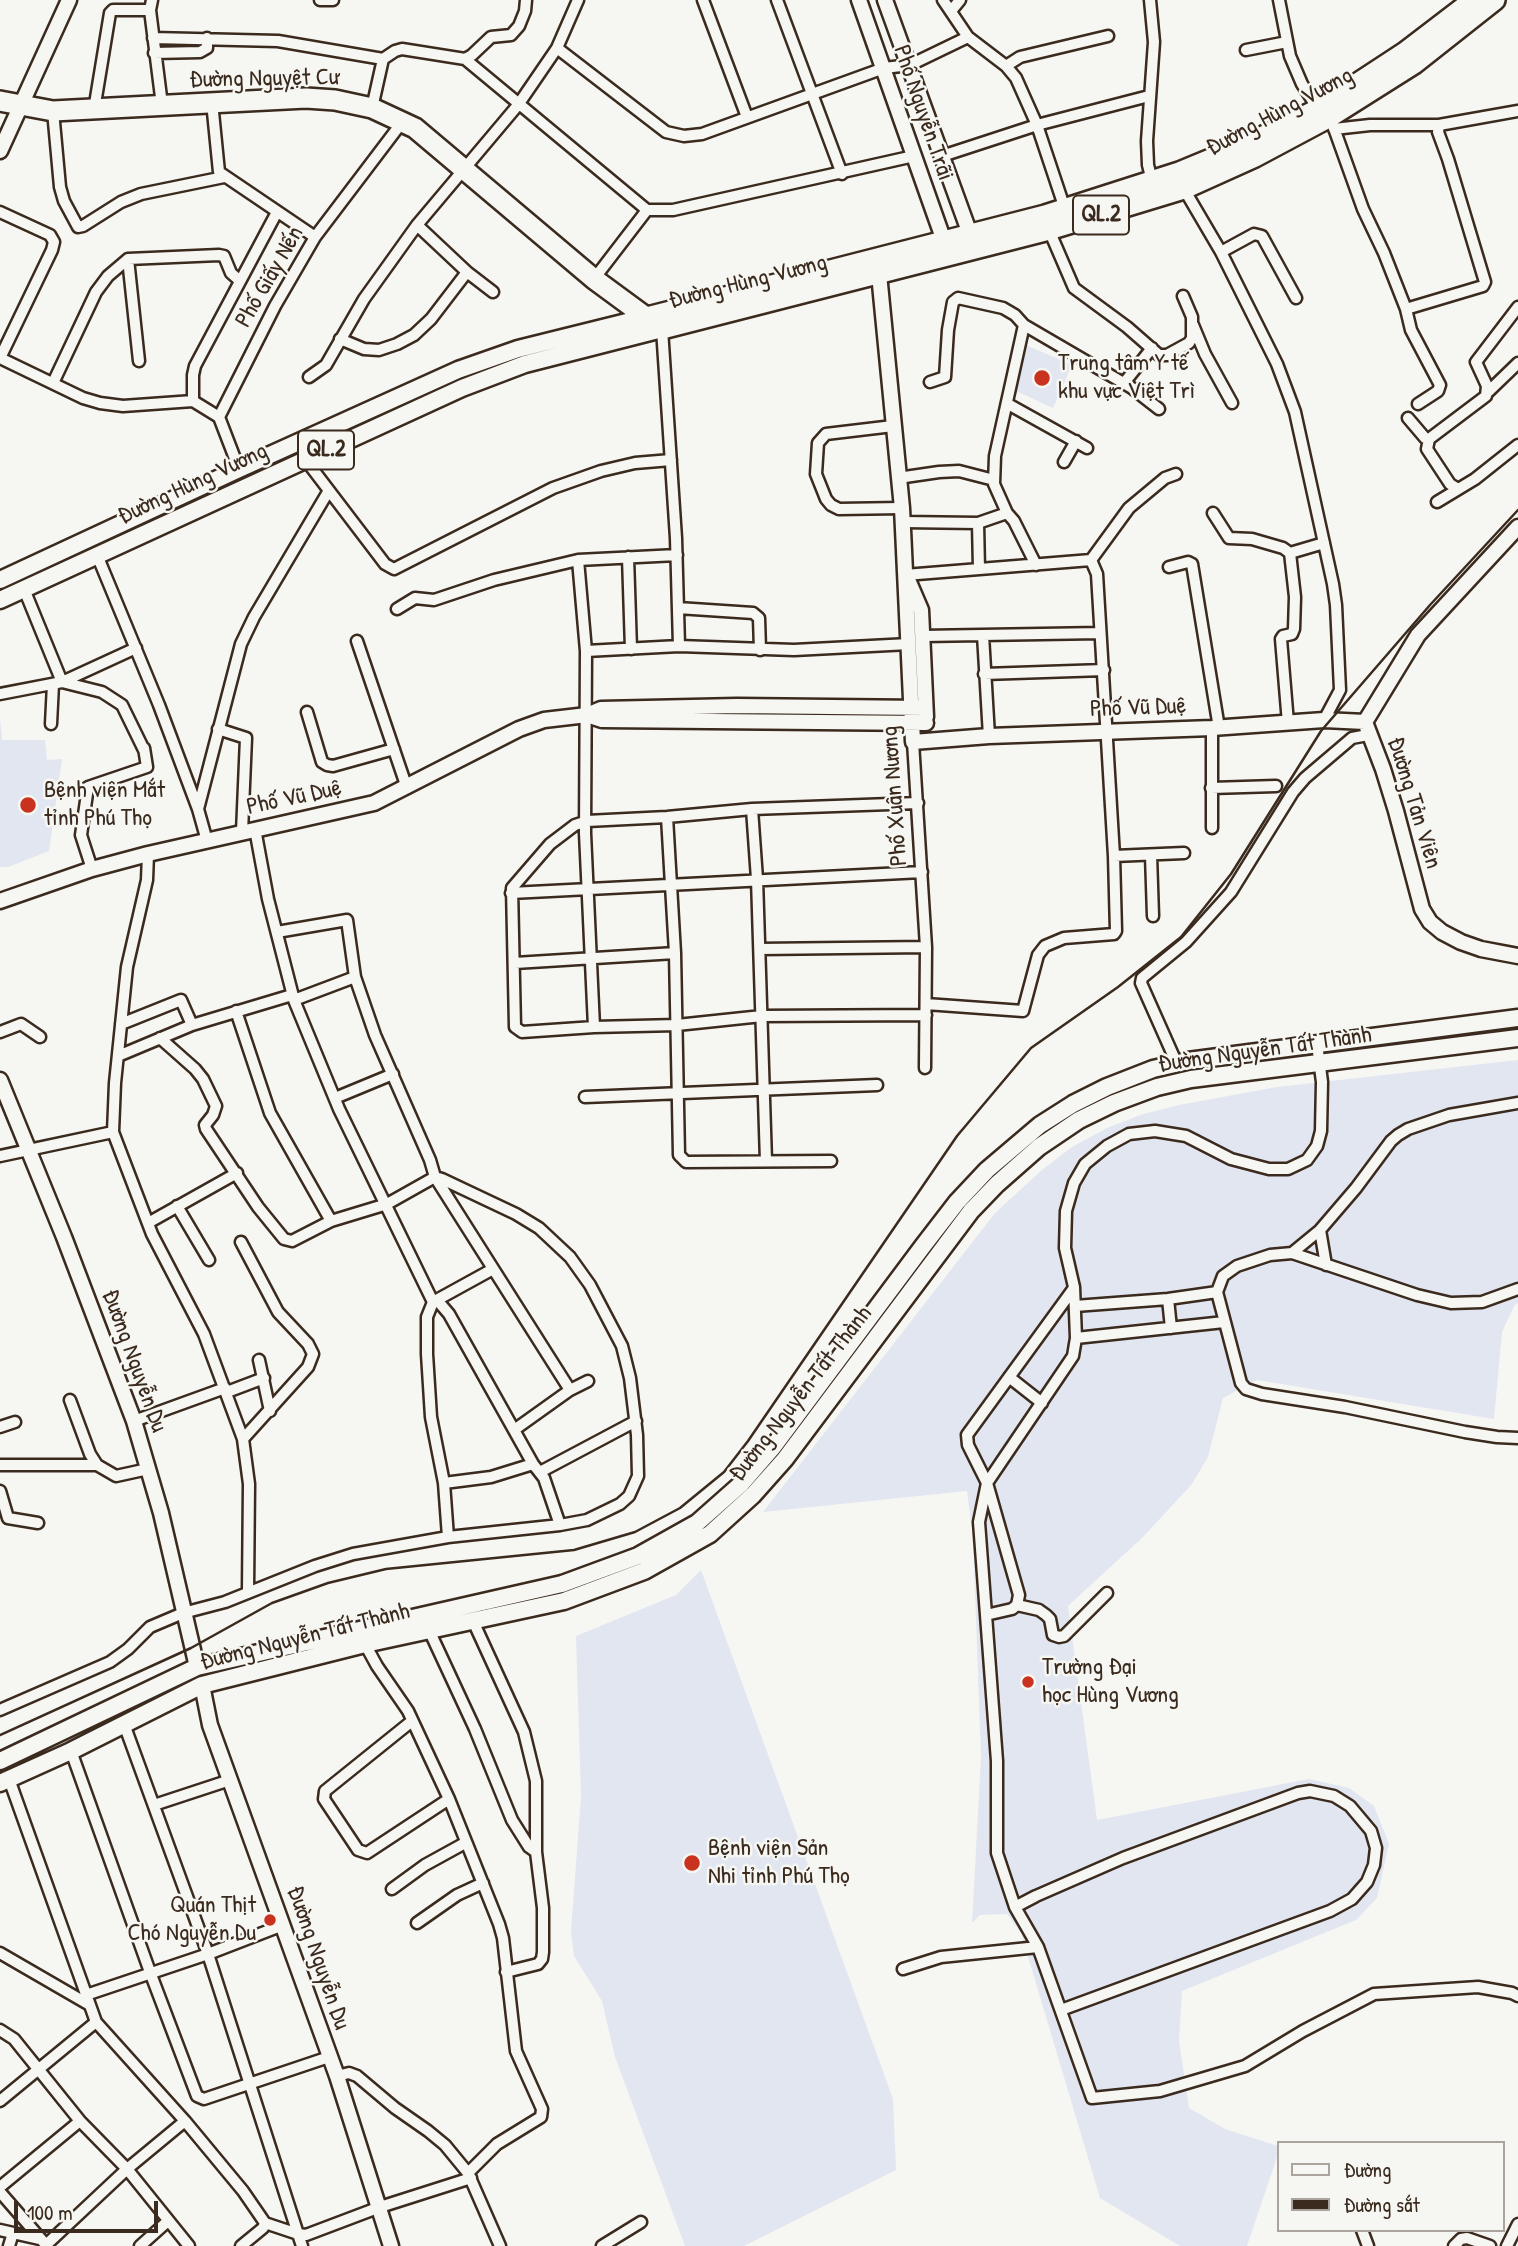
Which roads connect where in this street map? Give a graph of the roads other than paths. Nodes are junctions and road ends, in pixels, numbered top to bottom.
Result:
1 (69, 0) edge
2 (320, 0) edge
3 (333, 0) edge
4 (526, 0) edge
5 (578, 0) edge
6 (703, 0) edge
7 (777, 0) edge
8 (859, 0) edge
9 (885, 0) edge
10 (943, 0) edge
11 (960, 0) edge
12 (1150, 0) edge
13 (1279, 0) edge
14 (1473, 0) edge
15 (1495, 0) edge
16 (151, 5) edge
17 (951, 11) junction
18 (1108, 36) dead end
19 (968, 37) junction
20 (153, 38) junction
21 (207, 38) junction
22 (1287, 42) junction
23 (557, 48) junction
24 (1246, 50) dead end
25 (155, 53) junction
26 (383, 59) junction
27 (465, 59) junction
28 (910, 65) junction
29 (1006, 66) junction
30 (884, 68) junction
31 (811, 93) junction
32 (1149, 96) junction
33 (0, 101) edge
34 (212, 102) junction
35 (162, 105) junction
36 (518, 105) junction
37 (20, 106) junction
38 (372, 108) junction
39 (94, 110) junction
40 (53, 111) junction
41 (1518, 111) edge
42 (747, 117) junction
43 (1327, 118) junction
44 (403, 121) junction
45 (1037, 125) junction
46 (1439, 125) junction
47 (0, 150) edge
48 (914, 156) junction
49 (942, 156) junction
50 (464, 168) junction
51 (842, 174) junction
52 (224, 177) junction
53 (1152, 181) junction
54 (1184, 189) junction
55 (1065, 208) junction
56 (647, 210) junction
57 (0, 212) edge
58 (277, 212) junction
59 (417, 225) junction
60 (1049, 230) junction
61 (970, 234) junction
62 (315, 237) junction
63 (944, 241) junction
64 (1221, 252) junction
65 (128, 259) junction
66 (467, 272) junction
67 (879, 274) junction
68 (594, 279) junction
69 (240, 281) junction
70 (493, 292) dead end
71 (1184, 296) dead end
72 (1296, 298) dead end
73 (1518, 307) edge
74 (1406, 309) junction
75 (654, 323) junction
76 (1192, 324) junction
77 (1024, 325) junction
78 (340, 340) junction
79 (1152, 348) junction
80 (0, 358) edge
81 (139, 361) dead end
82 (1518, 363) edge
83 (309, 377) dead end
84 (930, 382) dead end
85 (53, 383) junction
86 (1124, 383) junction
87 (1488, 392) junction
88 (193, 401) junction
89 (1232, 402) dead end
90 (1008, 404) junction
91 (1418, 404) dead end
92 (1159, 409) dead end
93 (219, 417) junction
94 (1408, 418) dead end
95 (893, 426) junction
96 (1429, 439) junction
97 (1076, 441) junction
98 (1518, 445) edge
99 (1087, 447) dead end
100 (305, 459) junction
101 (671, 460) junction
102 (1064, 461) dead end
103 (232, 472) junction
104 (1177, 474) dead end
105 (898, 478) junction
106 (994, 480) junction
107 (1458, 489) junction
108 (232, 492) junction
109 (328, 492) junction
110 (1437, 502) dead end
111 (1007, 513) junction
112 (1213, 513) dead end
113 (902, 515) junction
114 (978, 523) junction
115 (1518, 527) edge
116 (1324, 543) junction
117 (1290, 553) junction
118 (97, 555) junction
119 (677, 555) junction
120 (628, 557) junction
121 (578, 560) junction
122 (1091, 560) junction
123 (1036, 565) junction
124 (1169, 567) dead end
125 (979, 569) junction
126 (905, 575) junction
127 (0, 580) edge
128 (24, 589) junction
129 (0, 600) edge
130 (397, 608) dead end
131 (678, 608) junction
132 (1100, 633) junction
133 (983, 635) junction
134 (923, 636) junction
135 (357, 641) dead end
136 (909, 644) junction
137 (680, 646) junction
138 (136, 648) junction
139 (631, 649) junction
140 (760, 650) junction
141 (586, 651) junction
142 (1104, 670) junction
143 (985, 674) junction
144 (57, 683) junction
145 (0, 694) edge
146 (919, 708) junction
147 (307, 712) dead end
148 (587, 715) junction
149 (1324, 720) junction
150 (919, 723) junction
151 (1288, 723) junction
152 (51, 724) dead end
153 (1216, 728) junction
154 (1367, 728) junction
155 (218, 729) junction
156 (1107, 732) junction
157 (989, 736) junction
158 (920, 741) junction
159 (394, 749) junction
160 (1276, 786) dead end
161 (407, 788) junction
162 (1211, 788) junction
163 (918, 803) junction
164 (198, 809) junction
165 (752, 809) junction
166 (667, 817) junction
167 (587, 821) junction
168 (1212, 828) dead end
169 (249, 831) junction
170 (207, 841) junction
171 (1184, 853) dead end
172 (148, 854) junction
173 (1151, 855) junction
174 (1114, 856) junction
175 (92, 869) junction
176 (922, 872) junction
177 (757, 879) junction
178 (671, 884) junction
179 (588, 889) junction
180 (511, 893) junction
181 (0, 901) edge
182 (1153, 916) dead end
183 (277, 932) junction
184 (926, 947) junction
185 (760, 949) junction
186 (675, 953) junction
187 (1518, 956) edge
188 (592, 958) junction
189 (515, 963) junction
190 (355, 977) junction
191 (293, 997) junction
192 (926, 1004) junction
193 (236, 1011) junction
194 (926, 1015) junction
195 (762, 1016) junction
196 (1518, 1018) edge
197 (121, 1024) junction
198 (192, 1025) junction
199 (677, 1026) junction
200 (594, 1027) junction
201 (0, 1032) edge
202 (40, 1037) dead end
203 (160, 1038) junction
204 (1518, 1038) edge
205 (1317, 1044) junction
206 (118, 1056) junction
207 (1177, 1064) junction
208 (1320, 1064) junction
209 (925, 1068) dead end
210 (393, 1074) junction
211 (0, 1080) edge
212 (877, 1085) dead end
213 (764, 1091) junction
214 (679, 1093) junction
215 (585, 1097) dead end
216 (335, 1098) junction
217 (1518, 1103) edge
218 (113, 1132) junction
219 (28, 1150) junction
220 (0, 1156) edge
221 (766, 1161) junction
222 (831, 1161) dead end
223 (237, 1173) junction
224 (435, 1177) junction
225 (992, 1177) junction
226 (387, 1204) junction
227 (177, 1206) junction
228 (331, 1221) junction
229 (148, 1223) junction
230 (1320, 1230) junction
231 (241, 1242) dead end
232 (1292, 1253) junction
233 (209, 1260) dead end
234 (1326, 1265) junction
235 (493, 1269) junction
236 (1074, 1287) junction
237 (1518, 1289) edge
238 (1217, 1292) junction
239 (1168, 1299) junction
240 (435, 1301) junction
241 (1075, 1306) junction
242 (1224, 1322) junction
243 (1171, 1328) junction
244 (1076, 1338) junction
245 (259, 1360) dead end
246 (1009, 1377) junction
247 (264, 1378) junction
248 (588, 1381) dead end
249 (226, 1390) junction
250 (570, 1390) junction
251 (70, 1401) dead end
252 (1042, 1403) junction
253 (270, 1411) junction
254 (134, 1421) junction
255 (635, 1421) junction
256 (15, 1422) dead end
257 (0, 1427) edge
258 (514, 1430) junction
259 (1518, 1438) edge
260 (243, 1439) junction
261 (0, 1465) edge
262 (97, 1465) junction
263 (536, 1468) junction
264 (148, 1469) junction
265 (444, 1483) junction
266 (987, 1483) junction
267 (0, 1491) edge
268 (38, 1523) dead end
269 (560, 1525) junction
270 (448, 1537) junction
271 (248, 1591) junction
272 (1107, 1593) dead end
273 (1017, 1605) junction
274 (183, 1613) junction
275 (986, 1615) junction
276 (473, 1620) junction
277 (429, 1630) junction
278 (364, 1637) junction
279 (197, 1667) junction
280 (202, 1685) junction
281 (0, 1710) edge
282 (412, 1721) junction
283 (124, 1724) junction
284 (62, 1732) junction
285 (71, 1751) junction
286 (0, 1761) edge
287 (230, 1780) junction
288 (5, 1781) edge
289 (449, 1799) junction
290 (154, 1805) junction
291 (465, 1843) junction
292 (536, 1852) junction
293 (483, 1883) junction
294 (392, 1889) dead end
295 (1015, 1907) junction
296 (417, 1923) dead end
297 (283, 1925) junction
298 (1038, 1947) junction
299 (0, 1953) edge
300 (208, 1954) junction
301 (903, 1969) dead end
302 (149, 1972) junction
303 (506, 1972) junction
304 (1518, 1996) edge
305 (87, 2000) junction
306 (1061, 2010) junction
307 (96, 2022) junction
308 (0, 2029) edge
309 (329, 2057) junction
310 (40, 2069) junction
311 (337, 2076) junction
312 (251, 2085) junction
313 (0, 2101) edge
314 (80, 2121) junction
315 (185, 2121) junction
316 (127, 2169) junction
317 (469, 2176) junction
318 (0, 2189) edge
319 (380, 2207) junction
320 (168, 2221) junction
321 (641, 2222) dead end
322 (265, 2223) junction
323 (1518, 2224) edge
324 (0, 2230) edge
325 (13, 2233) junction
326 (298, 2234) junction
327 (44, 2244) edge
328 (9, 2246) edge
329 (140, 2246) edge
330 (189, 2246) edge
331 (241, 2246) edge
332 (302, 2246) edge
333 (391, 2246) edge
334 (500, 2246) edge
335 (602, 2246) edge
336 (1454, 2246) edge
337 (1490, 2246) edge
338 (1507, 2246) edge

1 - 37 street
2 - 3 street
4 - 27 street
5 - 23 street
6 - 42 street
7 - 31 street
8 - 30 street, Phố Nguyễn Trãi
9 - 28 street, Phố Nguyễn Trãi
10 - 17 street
11 - 17 street
12 - 32 street
13 - 22 street
14 - 43 highway, Đường Hùng Vương / QL.2
15 - 43 highway, Đường Hùng Vương / QL.2
16 - 20 street
16 - 39 street
17 - 19 street
18 - 29 street
19 - 28 street
19 - 29 street
20 - 21 street
20 - 25 street
21 - 25 street
21 - 26 street
22 - 24 street
22 - 43 street
23 - 36 street
23 - 42 street
25 - 35 street
26 - 27 street
26 - 38 street
27 - 36 street
28 - 30 street
28 - 49 street, Phố Nguyễn Trãi
29 - 45 street
30 - 31 street
30 - 48 street, Phố Nguyễn Trãi
31 - 42 street
31 - 51 street
32 - 45 street
32 - 53 street
33 - 37 highway, Đường Nguyệt Cư
34 - 35 highway, Đường Nguyệt Cư
34 - 38 highway, Đường Nguyệt Cư
34 - 52 street
35 - 39 highway, Đường Nguyệt Cư
36 - 50 street
36 - 56 street
37 - 40 highway, Đường Nguyệt Cư
37 - 47 street
38 - 44 highway, Đường Nguyệt Cư
39 - 40 highway, Đường Nguyệt Cư
40 - 52 street
41 - 46 street
43 - 46 street
43 - 53 highway, Đường Hùng Vương / QL.2
43 - 54 highway, Đường Hùng Vương / QL.2
43 - 74 street
44 - 50 highway, Đường Nguyệt Cư
44 - 62 street, Phố Giấy Nến
45 - 49 street
45 - 55 street
46 - 74 street
48 - 51 street
48 - 63 street, Phố Nguyễn Trãi
49 - 61 street, Phố Nguyễn Trãi
50 - 59 street
50 - 68 highway, Đường Nguyệt Cư
51 - 56 street
52 - 58 street
53 - 55 highway, Đường Hùng Vương / QL.2
54 - 60 highway, Đường Hùng Vương / QL.2
54 - 64 street
55 - 61 highway, Đường Hùng Vương / QL.2
56 - 68 street
57 - 80 street
58 - 62 street
58 - 69 street
59 - 66 street
59 - 78 street
60 - 67 highway, Đường Hùng Vương / QL.2
60 - 79 street
61 - 63 highway, Đường Hùng Vương / QL.2
62 - 93 street, Phố Giấy Nến
63 - 75 highway, Đường Hùng Vương / QL.2
64 - 72 street
64 - 116 street
65 - 69 street
65 - 81 street
65 - 85 street
66 - 70 street
66 - 78 street
67 - 75 highway, Đường Hùng Vương / QL.2
67 - 95 street, Phố Xuân Nương
68 - 75 highway, Đường Nguyệt Cư
69 - 88 street
71 - 76 street
73 - 87 street
74 - 91 street
75 - 100 main road, Đường Hùng Vương / QL.2
75 - 101 street
75 - 103 main road, Đường Hùng Vương / QL.2
76 - 79 street
76 - 89 street
77 - 84 street
77 - 86 street
77 - 90 street
78 - 83 street
79 - 86 street
80 - 85 street
82 - 87 street
85 - 88 street
86 - 92 street
87 - 96 street
88 - 93 street
90 - 97 street
90 - 106 street
93 - 103 street
94 - 96 street
95 - 105 street, Phố Xuân Nương
95 - 113 street
96 - 107 street
97 - 99 street
97 - 102 street
98 - 107 street
100 - 108 main road, Đường Hùng Vương / QL.2
100 - 109 street
101 - 109 street
101 - 119 street
103 - 108 main road
103 - 127 main road, Đường Hùng Vương / QL.2
104 - 122 street
105 - 106 street
105 - 113 street, Phố Xuân Nương
106 - 111 street
107 - 110 street
108 - 118 main road, Đường Hùng Vương / QL.2
109 - 155 street
111 - 114 street
111 - 123 street
112 - 117 street
113 - 114 street
113 - 126 street, Phố Xuân Nương
114 - 125 street
115 - 154 street, Đường Tản Viên
116 - 117 street
116 - 149 street
117 - 151 street
118 - 128 main road, Đường Hùng Vương / QL.2
118 - 138 street
119 - 120 street
119 - 131 street
120 - 121 street
120 - 139 street
121 - 130 street
121 - 141 street
122 - 123 street
122 - 132 street
123 - 125 street
124 - 153 street
125 - 126 street
126 - 134 street, Phố Xuân Nương
126 - 136 street, Phố Xuân Nương
128 - 129 main road, Đường Hùng Vương / QL.2
128 - 144 street
131 - 137 street
131 - 140 street
132 - 133 street
132 - 142 street
133 - 134 street
133 - 143 street
134 - 146 street, Phố Xuân Nương
135 - 159 street
136 - 140 street
136 - 146 street, Phố Xuân Nương
137 - 139 street
137 - 140 street
138 - 144 street
138 - 164 street
139 - 141 street
141 - 148 street
142 - 143 street
142 - 156 street
143 - 157 street
144 - 145 street
144 - 152 street
144 - 175 street
146 - 148 street, Phố Vũ Duệ
146 - 150 street, Phố Xuân Nương
147 - 159 street
148 - 150 street, Phố Vũ Duệ
148 - 161 street, Phố Vũ Duệ
148 - 167 street
149 - 151 street, Phố Vũ Duệ
149 - 154 street, Phố Vũ Duệ
150 - 158 street, Phố Xuân Nương
151 - 153 street, Phố Vũ Duệ
153 - 156 street, Phố Vũ Duệ
153 - 162 street
154 - 187 street, Đường Tản Viên
154 - 207 street
155 - 164 street
155 - 169 street
156 - 157 street, Phố Vũ Duệ
156 - 174 street
157 - 158 street, Phố Vũ Duệ
158 - 163 street, Phố Xuân Nương
159 - 161 street
160 - 162 street
161 - 169 street, Phố Vũ Duệ
162 - 168 street
163 - 165 street
163 - 176 street, Phố Xuân Nương
164 - 170 street
165 - 166 street
165 - 177 street
166 - 167 street
166 - 178 street
167 - 179 street
167 - 180 street
169 - 170 street, Phố Vũ Duệ
169 - 183 street
170 - 172 street, Phố Vũ Duệ
171 - 173 street
172 - 175 street, Phố Vũ Duệ
172 - 197 street
173 - 174 street
173 - 182 street
174 - 192 street
175 - 181 street, Phố Vũ Duệ
176 - 177 street
176 - 184 street, Phố Xuân Nương
177 - 178 street
177 - 185 street
178 - 179 street
178 - 186 street
179 - 180 street
179 - 188 street
180 - 189 street
183 - 190 street
183 - 191 street
184 - 185 street
184 - 192 street, Phố Xuân Nương
185 - 195 street
186 - 188 street
186 - 199 street
188 - 189 street
188 - 200 street
189 - 200 street
190 - 191 street
190 - 210 street
191 - 193 street
191 - 216 street
192 - 194 street, Phố Xuân Nương
193 - 198 street
193 - 228 street
194 - 195 street
194 - 209 street, Phố Xuân Nương
195 - 199 street
195 - 213 street
196 - 205 main road, Đường Nguyễn Tất Thành
197 - 198 street
197 - 206 street
198 - 203 street
199 - 200 street
199 - 214 street
201 - 202 street
203 - 206 street
203 - 223 street
204 - 208 main road, Đường Nguyễn Tất Thành
205 - 207 main road, Đường Nguyễn Tất Thành
205 - 208 street
206 - 218 street
207 - 225 main road, Đường Nguyễn Tất Thành
208 - 225 main road, Đường Nguyễn Tất Thành
208 - 236 street
210 - 216 street
210 - 224 street
211 - 219 street, Đường Nguyễn Du
212 - 213 street
213 - 214 street
213 - 221 street
214 - 215 street
214 - 221 street
216 - 226 street
217 - 230 street
218 - 219 street
218 - 229 street
219 - 220 street
219 - 254 street, Đường Nguyễn Du
221 - 222 street
223 - 227 street
223 - 228 street
224 - 226 street
224 - 235 street
224 - 255 street
225 - 276 main road, Đường Nguyễn Tất Thành
225 - 278 main road, Đường Nguyễn Tất Thành
226 - 228 street
226 - 240 street
227 - 229 street
227 - 233 street
229 - 249 street
230 - 232 street
230 - 234 street
231 - 253 street
232 - 234 street
232 - 238 street
234 - 237 street
235 - 240 street
235 - 250 street
236 - 241 street
236 - 246 street
238 - 239 street
238 - 242 street
239 - 241 street
239 - 243 street
240 - 258 street
240 - 265 street
241 - 244 street
242 - 243 street
242 - 259 street
243 - 244 street
244 - 252 street
245 - 247 street
246 - 252 street
246 - 266 street
247 - 249 street
247 - 253 street
248 - 250 street
249 - 254 street
249 - 260 street
250 - 258 street
251 - 262 street
252 - 266 street
253 - 260 street
254 - 264 street, Đường Nguyễn Du
255 - 263 street
255 - 269 street
256 - 257 street
258 - 263 street
260 - 271 street
261 - 262 street
262 - 264 street
263 - 265 street
263 - 269 street
264 - 274 street, Đường Nguyễn Du
265 - 270 street
266 - 273 street
266 - 275 street
267 - 268 street
269 - 270 street
270 - 271 street
271 - 274 street
272 - 273 street
273 - 275 street
274 - 279 street, Đường Nguyễn Du
274 - 281 street
275 - 295 street
276 - 277 main road, Đường Nguyễn Tất Thành
276 - 292 street
277 - 278 main road, Đường Nguyễn Tất Thành
277 - 292 street
278 - 279 main road, Đường Nguyễn Tất Thành
278 - 280 main road, Đường Nguyễn Tất Thành
278 - 282 street
279 - 284 main road, Đường Nguyễn Tất Thành
280 - 283 main road, Đường Nguyễn Tất Thành
280 - 287 street, Đường Nguyễn Du
282 - 289 street
282 - 289 street
283 - 285 main road, Đường Nguyễn Tất Thành
283 - 290 street
284 - 285 main road
284 - 286 main road, Đường Nguyễn Tất Thành
285 - 288 main road, Đường Nguyễn Tất Thành
285 - 302 street
287 - 290 street
287 - 297 street, Đường Nguyễn Du
288 - 305 street
289 - 291 street
290 - 300 street
291 - 293 street
291 - 294 street
292 - 303 street
293 - 296 street
293 - 303 street
295 - 298 street
295 - 306 street
297 - 300 street
297 - 309 street, Đường Nguyễn Du
298 - 301 street
298 - 306 street
299 - 305 street
300 - 302 street
300 - 312 street
302 - 305 street
302 - 312 street
303 - 317 street
304 - 306 street
305 - 307 street
307 - 310 street
307 - 315 street
308 - 310 street
309 - 311 street, Đường Nguyễn Du
309 - 312 street
310 - 313 street
310 - 314 street
311 - 317 street
311 - 319 street, Đường Nguyễn Du
312 - 326 street
314 - 316 street
314 - 318 street
315 - 316 street
315 - 322 street
316 - 320 street
316 - 327 street
317 - 319 street
317 - 334 street
318 - 327 street
319 - 326 street
319 - 333 street, Đường Nguyễn Du
320 - 329 street
320 - 330 street
321 - 335 street
322 - 326 street
322 - 331 street
323 - 338 street
324 - 325 street
325 - 327 street
325 - 328 street
326 - 332 street
336 - 337 street

